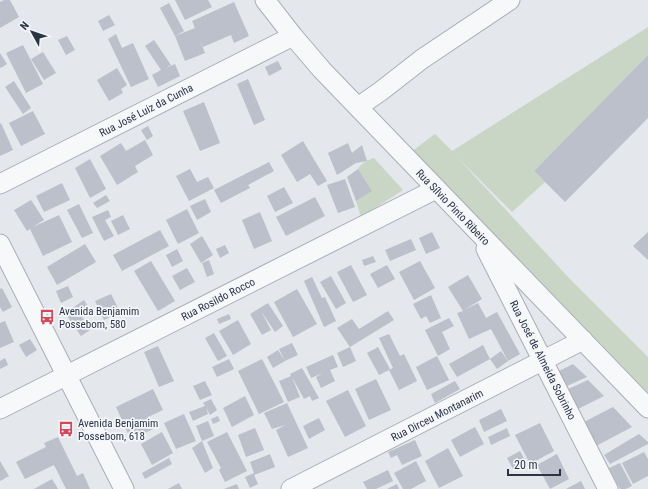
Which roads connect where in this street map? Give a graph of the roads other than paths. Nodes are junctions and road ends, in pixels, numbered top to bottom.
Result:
1 (265, 0) edge
2 (510, 0) edge
3 (292, 36) junction
4 (358, 108) junction
5 (0, 184) edge
6 (436, 189) junction
7 (477, 232) junction
8 (0, 244) edge
9 (583, 340) junction
10 (543, 361) junction
11 (67, 376) junction
12 (648, 408) edge
13 (0, 409) edge
14 (124, 489) edge
15 (291, 489) edge
16 (608, 489) edge

1 - 3 street, Rua Sílvio Pinto Ribeiro
2 - 4 street
3 - 4 street, Rua Sílvio Pinto Ribeiro
3 - 5 street, Rua José Luiz da Cunha
4 - 6 street, Rua Sílvio Pinto Ribeiro
6 - 7 street, Rua Sílvio Pinto Ribeiro
6 - 11 street, Rua Rosildo Rocco
7 - 9 street, Rua Sílvio Pinto Ribeiro
7 - 10 street, Rua José de Almeida Sobrinho
8 - 11 street
9 - 10 street, Rua Dirceu Montanarim
9 - 12 street, Rua Sílvio Pinto Ribeiro
10 - 15 street, Rua Dirceu Montanarim
10 - 16 street, Rua José de Almeida Sobrinho
11 - 13 street, Rua Rosildo Rocco
11 - 14 street

